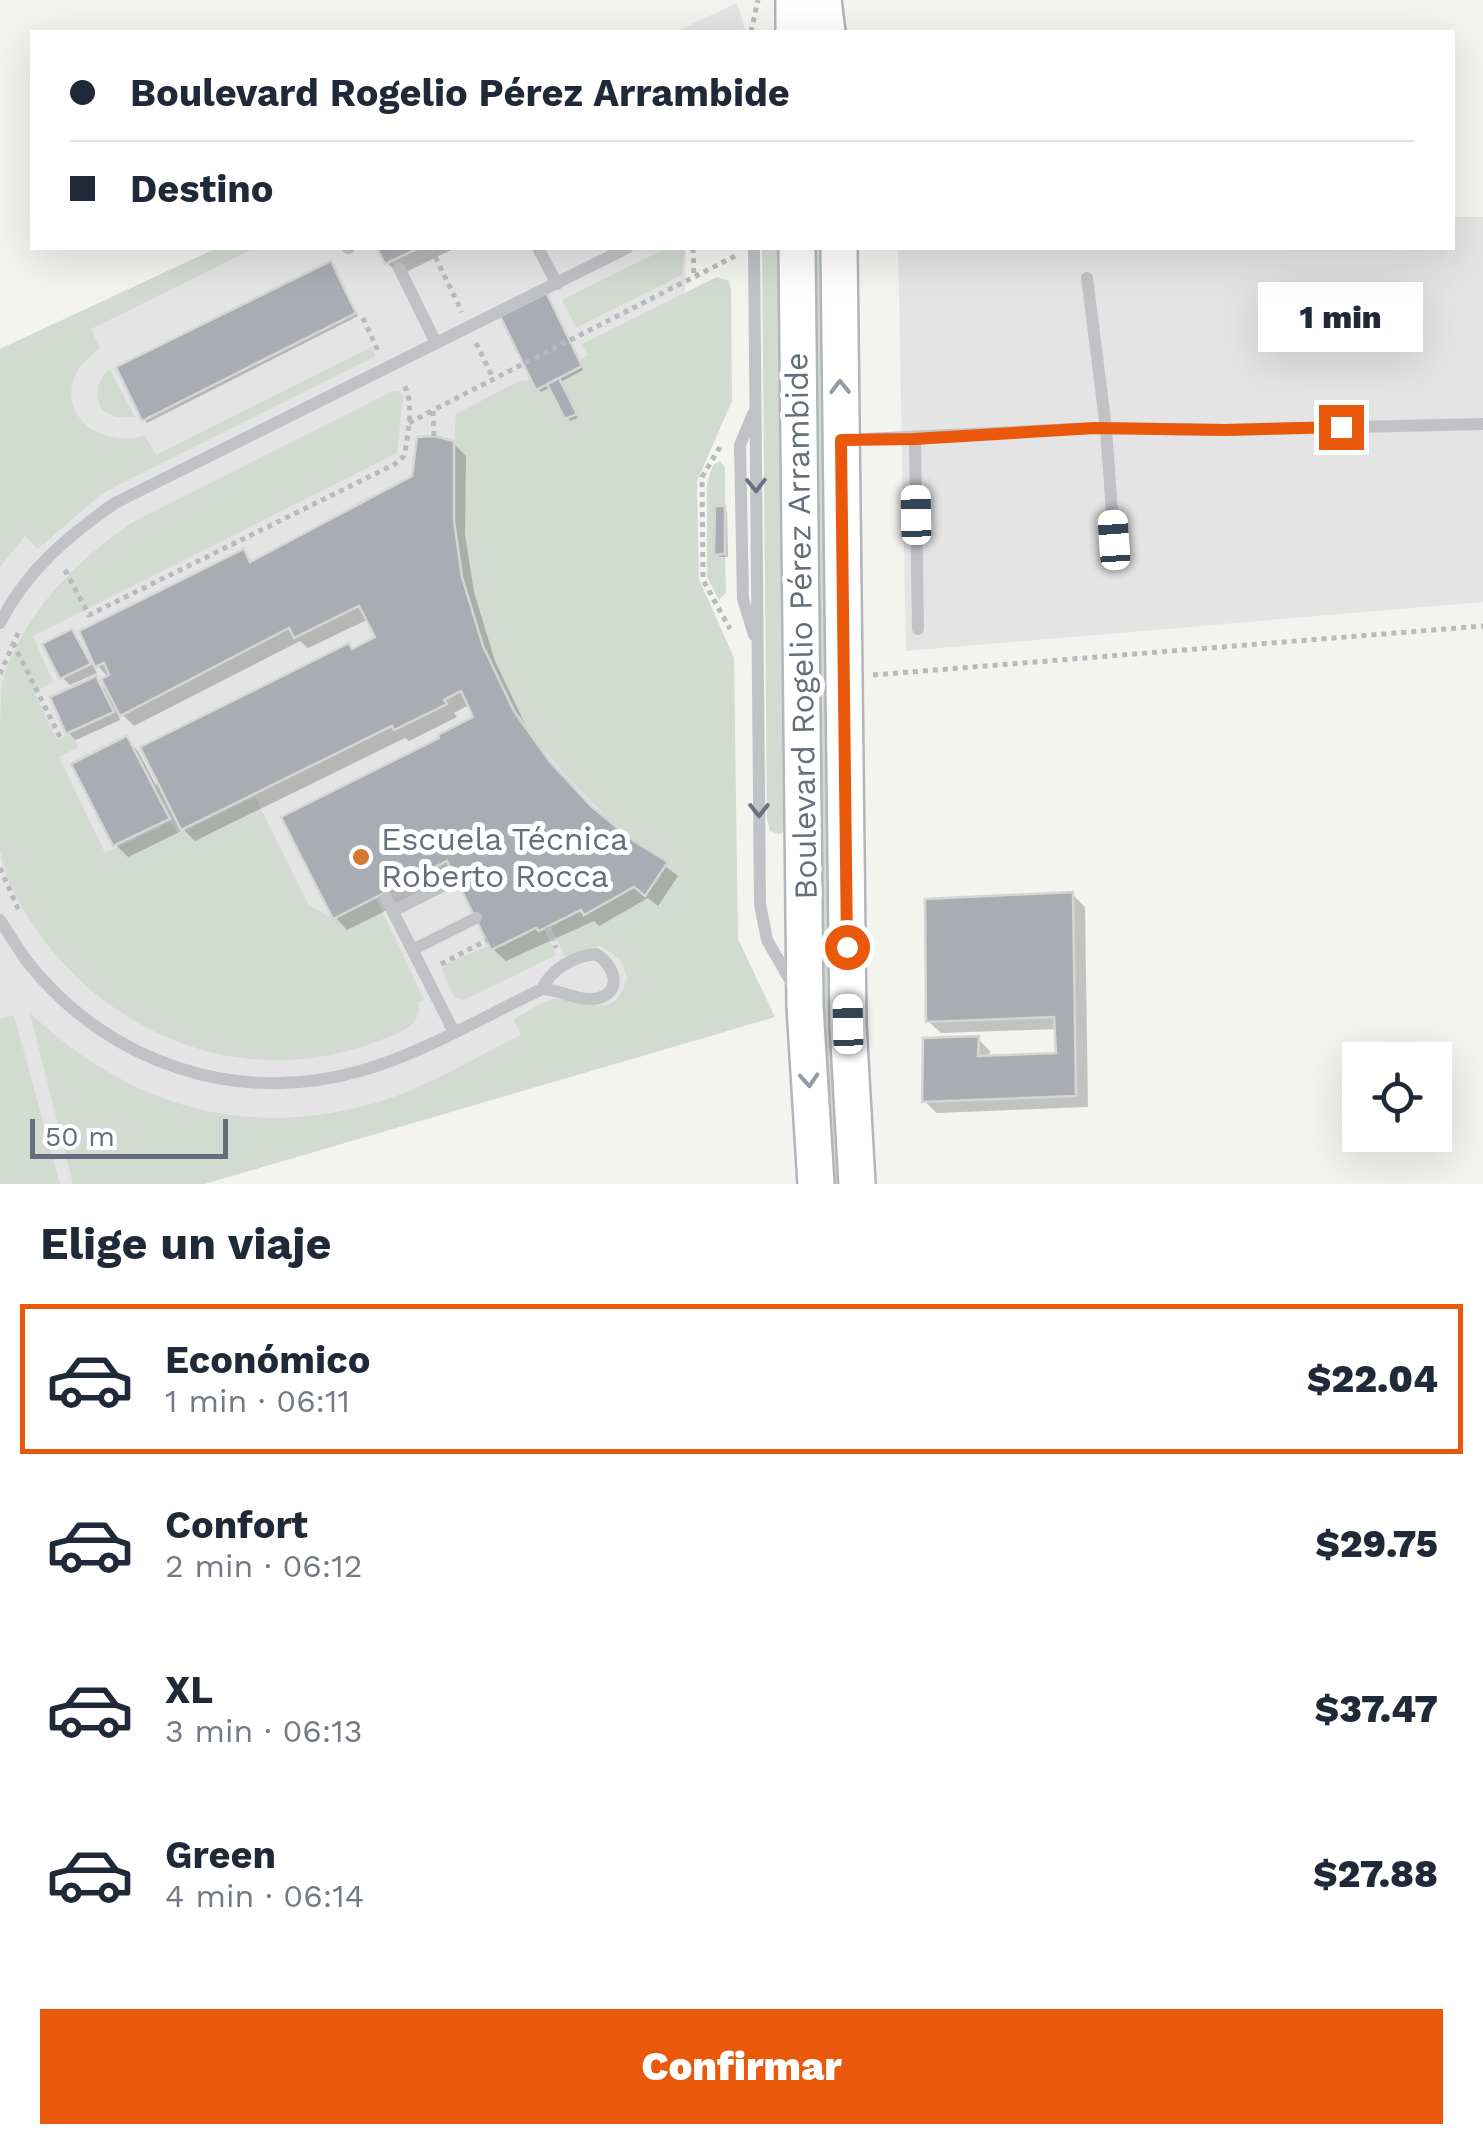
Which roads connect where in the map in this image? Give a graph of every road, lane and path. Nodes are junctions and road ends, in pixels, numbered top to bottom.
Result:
1 (758, 0) edge
2 (786, 0) edge
3 (794, 0) edge
4 (823, 0) edge
5 (836, 0) edge
6 (751, 30) edge
7 (778, 30) edge
8 (794, 30) edge
9 (828, 30) edge
10 (836, 30) edge
11 (432, 250) edge
12 (539, 250) edge
13 (623, 250) edge
14 (693, 250) edge
15 (754, 250) edge
16 (797, 250) edge
17 (839, 250) edge
18 (399, 268) dead end
19 (740, 272) dead end
20 (694, 277) junction
21 (1087, 278) dead end
22 (557, 284) junction
23 (462, 313) dead end
24 (363, 318) dead end
25 (475, 340) dead end
26 (436, 343) junction
27 (380, 356) dead end
28 (494, 379) junction
29 (394, 385) dead end
30 (433, 410) junction
31 (408, 423) junction
32 (1483, 424) edge
33 (1106, 428) junction
34 (434, 436) dead end
35 (914, 439) junction
36 (841, 440) junction
37 (721, 444) dead end
38 (1114, 540) dead end
39 (76, 560) dead end
40 (0, 623) edge
41 (1483, 626) edge
42 (918, 628) dead end
43 (20, 631) dead end
44 (731, 632) dead end
45 (14, 643) junction
46 (0, 674) edge
47 (844, 677) junction
48 (62, 739) dead end
49 (0, 868) edge
50 (457, 880) dead end
51 (476, 918) dead end
52 (0, 920) edge
53 (25, 921) dead end
54 (546, 927) dead end
55 (486, 940) dead end
56 (412, 950) junction
57 (561, 957) dead end
58 (439, 975) dead end
59 (542, 989) junction
60 (805, 1007) junction
61 (454, 1032) junction
62 (816, 1184) edge
63 (857, 1184) edge

1 - 6 path
2 - 7 lane
3 - 8 main road
4 - 9 main road
5 - 10 main road
11 - 23 path
12 - 22 lane
13 - 22 lane
14 - 20 path
15 -> 60 lane
16 - 60 main road, Boulevard Rogelio Pérez Arrambide
36 -> 17 main road, Boulevard Rogelio Pérez Arrambide
18 - 26 lane
19 - 20 path
20 - 28 path
21 - 33 lane
22 - 26 lane
24 - 27 path
25 - 28 path
26 - 40 lane
28 - 30 path
29 - 31 path
30 - 31 path
30 - 34 path
31 - 39 path
32 - 33 lane
33 - 35 lane
33 - 38 lane
35 - 36 lane
35 - 42 lane
36 - 47 main road, Boulevard Rogelio Pérez Arrambide
37 - 44 path
41 - 47 path
43 - 45 path
45 - 46 path
45 - 48 path
47 - 63 main road, Boulevard Rogelio Pérez Arrambide
49 - 53 path
50 - 56 lane
51 - 56 lane
52 - 61 lane
54 - 57 path
55 - 58 path
56 - 61 lane
59 - 59 lane
59 - 61 lane
60 -> 62 main road, Boulevard Rogelio Pérez Arrambide

